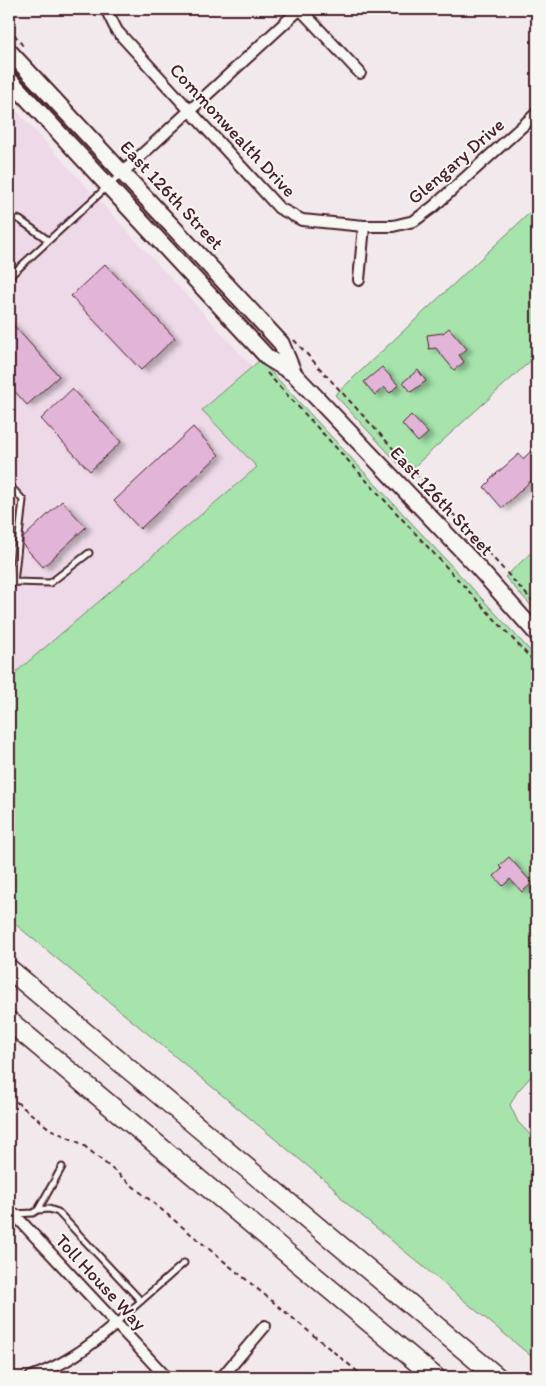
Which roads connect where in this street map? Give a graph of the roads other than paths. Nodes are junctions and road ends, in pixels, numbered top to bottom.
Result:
1 (106, 9) edge
2 (300, 9) edge
3 (9, 51) edge
4 (360, 73) dead end
5 (9, 79) edge
6 (190, 111) junction
7 (537, 113) edge
8 (123, 172) junction
9 (108, 185) junction
10 (9, 216) edge
11 (364, 226) junction
12 (48, 240) junction
13 (9, 277) edge
14 (359, 280) dead end
15 (294, 374) junction
16 (9, 485) edge
17 (89, 553) dead end
18 (14, 582) junction
19 (9, 587) edge
20 (537, 634) edge
21 (9, 969) edge
22 (9, 1021) edge
23 (62, 1167) dead end
24 (38, 1210) junction
25 (12, 1214) edge
26 (184, 1262) dead end
27 (141, 1301) junction
28 (116, 1324) junction
29 (265, 1326) dead end
30 (31, 1377) edge
31 (166, 1377) edge
32 (222, 1377) edge
33 (435, 1377) edge
34 (497, 1377) edge

1 - 6 street, Commonwealth Drive
2 - 4 street
2 - 6 street
3 - 8 main road, East 126th Street
5 - 9 main road, East 126th Street
6 - 8 street
6 - 11 street, Commonwealth Drive
7 - 11 street, Glengary Drive
8 - 9 lane
8 - 15 main road, East 126th Street
9 - 12 lane
9 - 15 main road, East 126th Street
10 - 12 lane
11 - 14 street
12 - 13 lane
15 - 20 main road, East 126th Street
16 - 18 lane
17 - 18 lane
18 - 19 lane
21 - 34 highway
22 - 33 highway
23 - 24 lane
24 - 25 lane
24 - 27 lane
25 - 28 street, Toll House Way
26 - 27 lane
27 - 28 lane
28 - 30 street
28 - 31 street, Toll House Way
29 - 32 street

